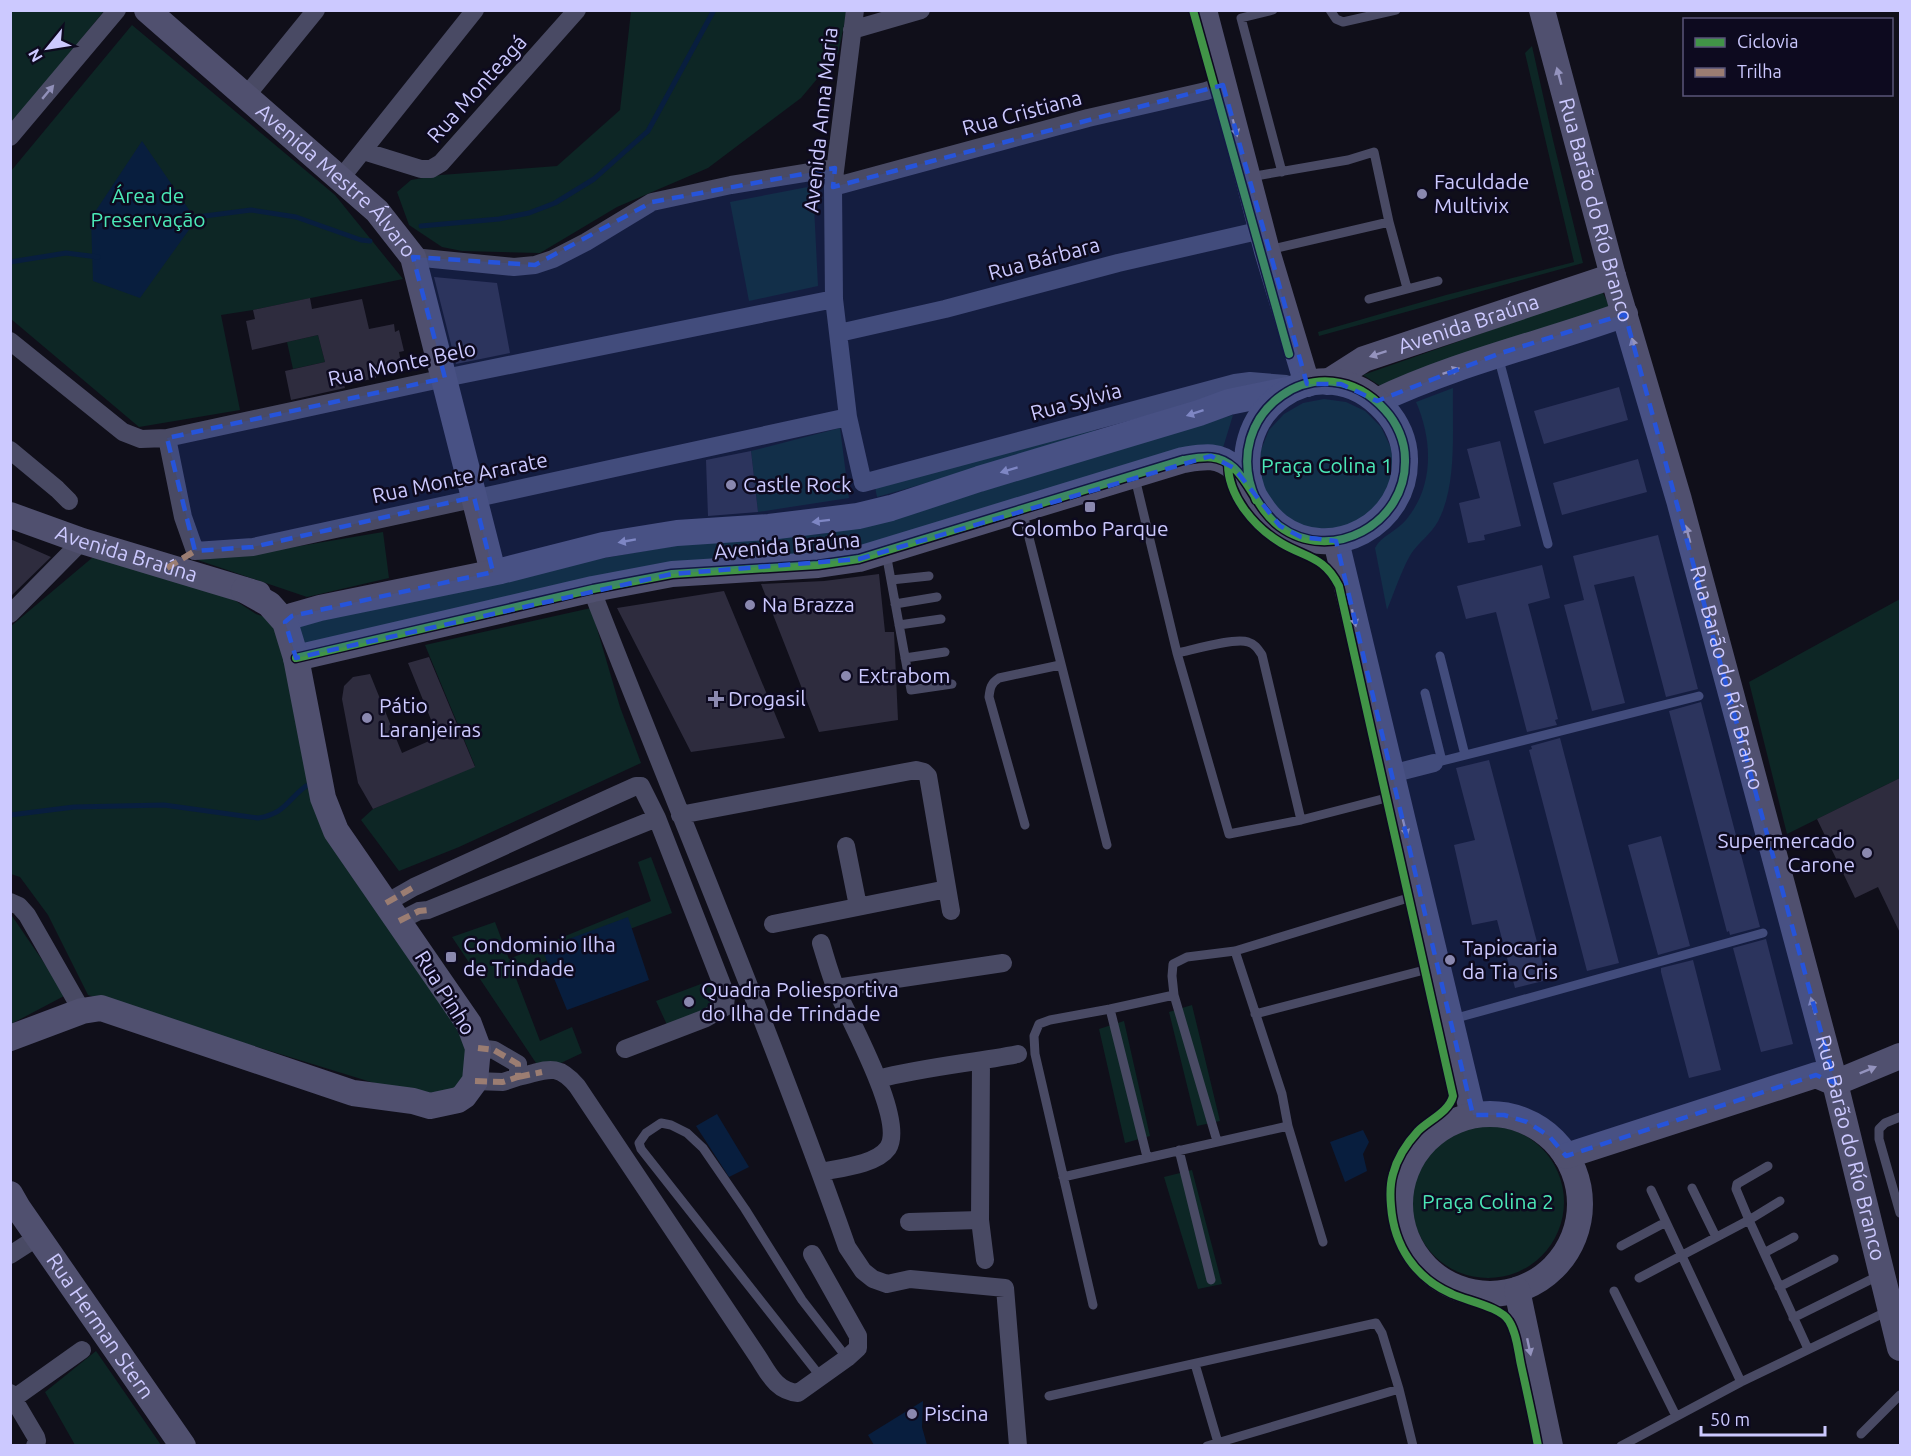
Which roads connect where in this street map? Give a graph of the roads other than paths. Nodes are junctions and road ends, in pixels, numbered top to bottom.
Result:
1 (117, 10) edge
2 (316, 10) edge
3 (475, 10) edge
4 (578, 10) edge
5 (855, 10) edge
6 (921, 10) edge
7 (1204, 10) edge
8 (1273, 10) edge
9 (1330, 10) edge
10 (1396, 10) edge
11 (1542, 10) edge
12 (148, 11) edge
13 (852, 30) junction
14 (1224, 85) junction
15 (246, 96) junction
16 (10, 137) edge
17 (363, 151) junction
18 (835, 168) junction
19 (1282, 172) junction
20 (1248, 177) junction
21 (341, 178) junction
22 (833, 187) junction
23 (1389, 222) junction
24 (1264, 240) junction
25 (413, 257) junction
26 (1613, 276) junction
27 (1438, 281) dead end
28 (1407, 288) junction
29 (834, 299) junction
30 (1369, 299) dead end
31 (1625, 314) junction
32 (838, 333) junction
33 (10, 341) edge
34 (1498, 354) junction
35 (445, 378) junction
36 (1308, 385) junction
37 (1377, 401) junction
38 (848, 417) junction
39 (167, 438) junction
40 (10, 450) edge
41 (1134, 475) junction
42 (863, 483) joint
43 (474, 497) junction
44 (1256, 500) junction
45 (69, 501) dead end
46 (1022, 510) junction
47 (10, 515) edge
48 (82, 541) junction
49 (1336, 541) junction
50 (1548, 544) dead end
51 (886, 553) junction
52 (493, 572) junction
53 (929, 576) dead end
54 (891, 580) junction
55 (593, 589) junction
56 (244, 590) junction
57 (937, 597) dead end
58 (895, 604) junction
59 (320, 608) junction
60 (10, 614) edge
61 (941, 619) dead end
62 (285, 622) junction
63 (899, 625) junction
64 (945, 652) dead end
65 (1177, 653) junction
66 (1440, 656) dead end
67 (296, 658) junction
68 (905, 658) junction
69 (1060, 665) junction
70 (952, 684) dead end
71 (1425, 693) dead end
72 (1699, 696) dead end
73 (1465, 755) junction
74 (1438, 762) junction
75 (1394, 785) junction
76 (680, 815) junction
77 (657, 818) junction
78 (1301, 820) junction
79 (1025, 825) dead end
80 (1107, 845) dead end
81 (846, 846) dead end
82 (946, 889) junction
83 (1420, 894) junction
84 (10, 902) edge
85 (858, 906) junction
86 (951, 911) dead end
87 (393, 912) junction
88 (773, 924) dead end
89 (1763, 933) dead end
90 (821, 943) dead end
91 (1235, 951) junction
92 (1003, 963) dead end
93 (1438, 967) junction
94 (836, 988) junction
95 (1174, 995) junction
96 (1110, 1009) junction
97 (82, 1011) junction
98 (1255, 1014) junction
99 (1450, 1019) junction
100 (10, 1038) edge
101 (478, 1048) junction
102 (625, 1049) dead end
103 (1018, 1053) dead end
104 (1899, 1060) edge
105 (981, 1061) junction
106 (518, 1071) junction
107 (878, 1079) junction
108 (475, 1081) junction
109 (1835, 1083) junction
110 (1473, 1115) junction
111 (1900, 1117) edge
112 (1288, 1126) junction
113 (1217, 1141) junction
114 (1179, 1150) junction
115 (1566, 1156) junction
116 (1147, 1157) junction
117 (1768, 1166) dead end
118 (820, 1172) junction
119 (1063, 1177) junction
120 (1692, 1188) dead end
121 (1651, 1190) dead end
122 (13, 1201) edge
123 (1780, 1201) dead end
124 (1900, 1213) edge
125 (980, 1220) junction
126 (1749, 1220) junction
127 (909, 1222) dead end
128 (1666, 1222) junction
129 (38, 1237) junction
130 (1716, 1237) junction
131 (1794, 1237) dead end
132 (1323, 1242) dead end
133 (1621, 1246) dead end
134 (1764, 1253) junction
135 (812, 1254) dead end
136 (1682, 1255) junction
137 (10, 1256) edge
138 (1834, 1259) dead end
139 (984, 1260) dead end
140 (1882, 1274) junction
141 (1639, 1278) dead end
142 (1211, 1280) dead end
143 (1779, 1287) junction
144 (1517, 1290) junction
145 (1614, 1291) dead end
146 (1093, 1305) dead end
147 (1891, 1310) junction
148 (1793, 1318) junction
149 (1900, 1348) edge
150 (1808, 1349) junction
151 (82, 1350) dead end
152 (847, 1358) junction
153 (1195, 1364) junction
154 (820, 1376) junction
155 (1741, 1382) junction
156 (1399, 1389) junction
157 (1900, 1395) edge
158 (12, 1396) edge
159 (1049, 1396) dead end
160 (1676, 1416) junction
161 (1861, 1434) dead end
162 (1218, 1444) edge
163 (35, 1446) edge
164 (183, 1446) edge
165 (1018, 1446) edge
166 (1207, 1446) edge
167 (1413, 1446) edge
168 (1550, 1446) edge
169 (1621, 1446) edge

16 -> 1 street
2 - 15 street
3 - 17 street
4 - 17 street, Rua Monteagá
5 - 13 street, Avenida Anna Maria
6 - 13 street
7 - 14 street
8 - 19 lane
9 - 10 lane
26 -> 11 street, Rua Barão do Río Branco
12 - 15 street, Avenida Mestre Álvaro
13 - 18 street, Avenida Anna Maria
14 -> 20 street
14 - 22 street, Rua Cristiana
15 - 21 street, Avenida Mestre Álvaro
17 - 21 street
18 - 22 street, Avenida Anna Maria
18 - 25 street
19 - 20 lane
19 - 23 lane
20 - 24 street
21 - 25 street, Avenida Mestre Álvaro
22 - 29 street, Avenida Anna Maria
23 - 24 lane
23 - 28 lane
24 - 32 street, Rua Bárbara
24 - 36 street
25 - 35 street, Avenida Mestre Álvaro
26 - 31 street, Rua Barão do Río Branco
26 -> 36 street, Avenida Braúna
27 - 28 lane
28 - 30 lane
29 - 32 street, Avenida Anna Maria
29 - 35 street, Rua Monte Belo
31 - 34 street, Avenida Braúna
109 -> 31 street, Rua Barão do Río Branco
32 - 38 street, Avenida Anna Maria
33 - 39 street, Rua Monte Belo
37 -> 34 street, Avenida Braúna
34 - 50 lane
35 - 39 street, Rua Monte Belo
35 - 43 street, Avenida Mestre Álvaro
36 - 37 street
36 - 42 street, Rua Sylvia
36 - 44 street
36 -> 52 street, Avenida Braúna
37 - 49 street
38 - 42 street, Avenida Anna Maria
38 - 43 street, Rua Monte Ararate
39 - 43 street, Rua Monte Ararate
40 - 45 street
41 - 44 street, Avenida Braúna
41 - 46 street, Avenida Braúna
41 - 65 lane
43 - 52 street, Avenida Mestre Álvaro
44 - 49 street
46 - 51 street, Avenida Braúna
46 - 69 lane
47 - 48 street, Avenida Braúna
48 - 56 street, Avenida Braúna
48 - 60 street
49 -> 75 street
51 - 54 lane
51 - 55 street, Avenida Braúna
52 - 59 street, Avenida Braúna
53 - 54 lane
54 - 58 lane
55 - 67 street, Avenida Braúna
55 - 76 street
56 - 59 street, Avenida Braúna
56 - 62 street, Avenida Braúna
57 - 58 lane
58 - 63 lane
59 - 62 street
61 - 63 lane
62 - 67 street, Rua Pinho
63 - 68 lane
64 - 68 lane
65 - 78 lane
65 - 78 lane
66 - 73 lane
67 - 87 street, Rua Pinho
68 - 70 lane
69 - 79 lane
69 - 80 lane
71 - 74 lane
72 - 73 lane
73 - 74 lane
74 - 75 street
75 - 78 lane
75 -> 83 street
76 - 82 street
76 - 118 street
77 - 87 street
77 - 87 street
77 - 102 street
81 - 85 street
82 - 85 street
82 - 86 street
83 - 91 lane
83 - 93 street
84 - 97 street
85 - 88 street
87 - 101 street, Rua Pinho
89 - 99 lane
90 - 94 street
91 - 95 lane
91 - 98 lane
92 - 94 street
93 - 98 lane
93 - 99 street
94 - 107 street
95 - 96 lane
95 - 113 lane
96 - 116 lane
96 - 119 lane
97 - 100 street
97 - 108 street
98 - 112 lane
99 - 110 street
101 - 106 street
101 - 108 street, Rua Pinho
103 - 105 street
109 -> 104 street
105 - 107 street
105 - 125 street
106 - 108 street
106 - 154 street
107 - 118 street
109 - 115 street
109 - 140 street, Rua Barão do Río Branco
110 - 115 street
110 - 144 street
111 - 124 lane
112 - 113 lane
112 - 132 lane
113 - 114 lane
114 - 116 lane
114 - 142 lane
115 - 144 street
116 - 119 lane
117 - 126 lane
118 - 165 street
119 - 146 lane
120 - 130 lane
121 - 128 lane
122 - 129 street, Rua Herman Stern
123 - 126 lane
125 - 127 street
125 - 139 street
126 - 130 lane
126 - 134 lane
128 - 133 lane
128 - 136 lane
129 - 137 street
129 - 164 street, Rua Herman Stern
130 - 136 lane
131 - 134 lane
134 - 143 lane
135 - 152 street
136 - 141 lane
136 - 155 lane
138 - 143 lane
140 - 147 street, Rua Barão do Río Branco
140 - 148 lane
143 - 148 lane
144 -> 168 street
145 - 160 lane
147 - 149 street, Rua Barão do Río Branco
147 - 150 lane
148 - 150 lane
150 - 155 lane
151 - 158 street
152 - 154 street
152 - 154 lane
153 - 156 lane
153 - 159 lane
153 - 162 lane
155 - 160 lane
156 - 162 lane
156 - 167 lane
157 - 161 lane
158 - 163 street
160 - 169 lane
162 - 166 lane

